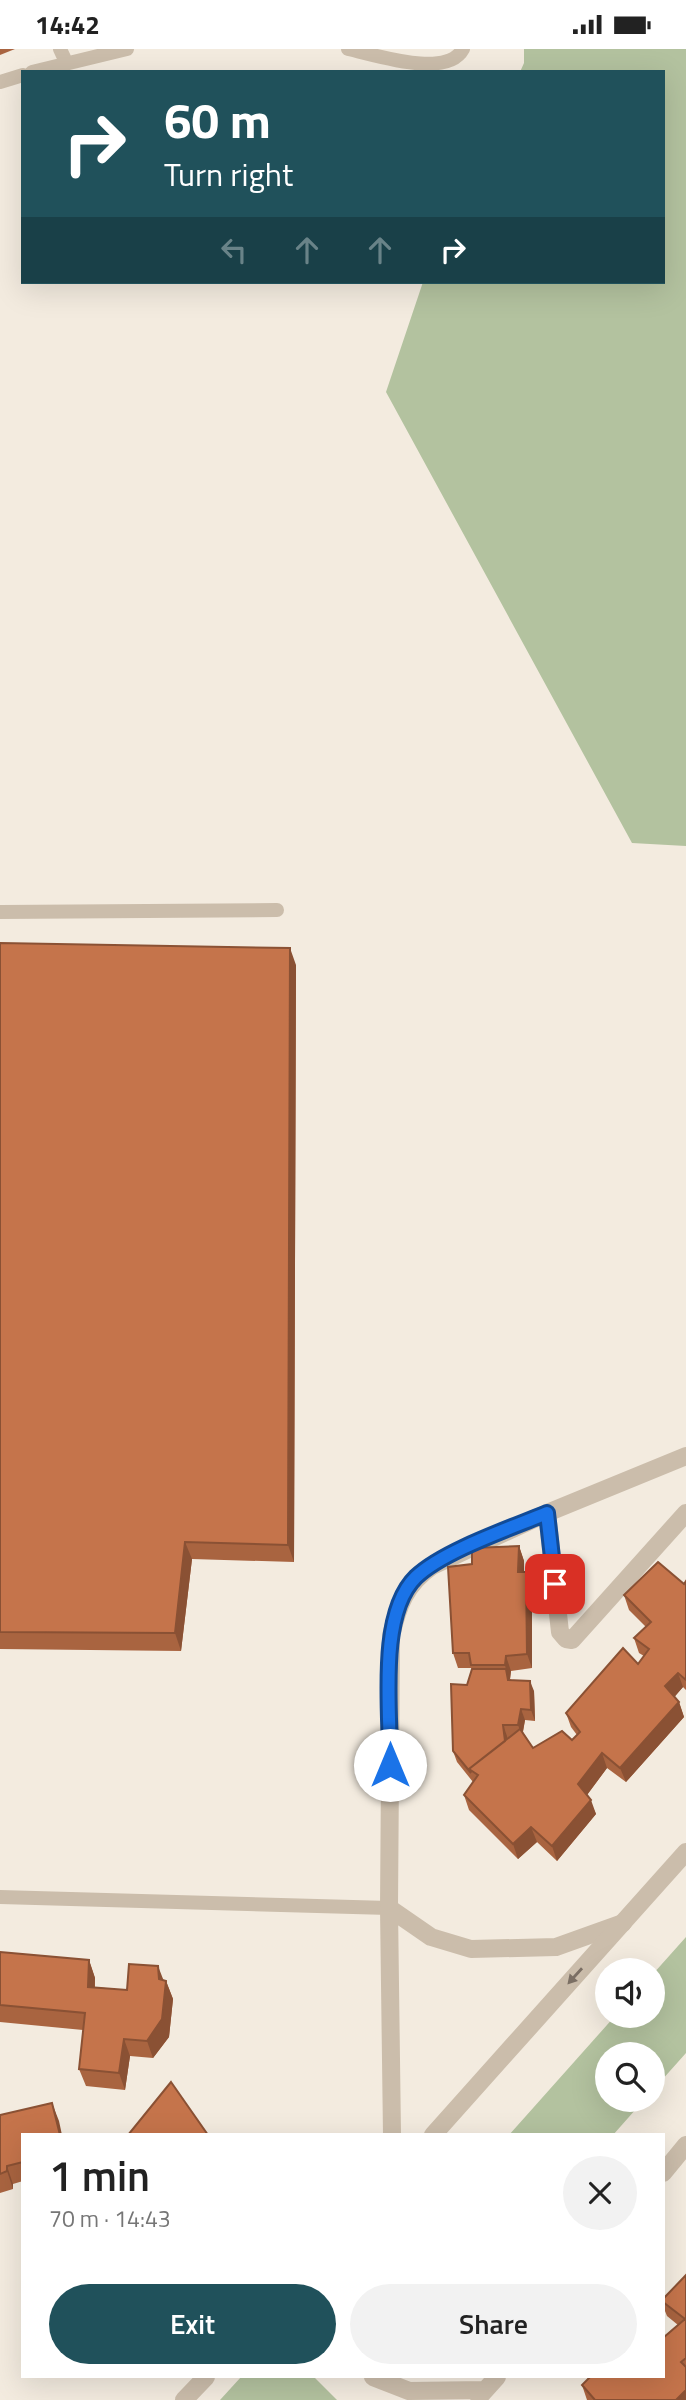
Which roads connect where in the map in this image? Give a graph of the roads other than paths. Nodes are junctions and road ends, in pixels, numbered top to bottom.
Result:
1 (127, 49) edge
2 (348, 49) edge
3 (463, 49) edge
4 (63, 55) edge
5 (36, 70) edge
6 (21, 76) edge
7 (0, 82) edge
8 (277, 911) dead end
9 (0, 912) edge
10 (686, 1456) edge
11 (547, 1513) junction
12 (686, 1513) edge
13 (686, 1852) edge
14 (0, 1897) edge
15 (388, 1908) junction
16 (624, 1923) junction
17 (392, 2133) edge
18 (435, 2133) edge
19 (686, 2145) edge
20 (665, 2171) edge
21 (205, 2378) edge
22 (376, 2378) edge
23 (497, 2378) edge
24 (481, 2395) edge
25 (184, 2400) edge

1 - 4 lane
2 - 3 lane
4 - 5 lane
6 - 7 lane
8 - 9 lane
10 - 11 street
11 - 12 street
11 - 15 street
13 - 16 street
14 - 15 lane
15 - 16 street
15 - 17 street
16 -> 18 street
19 - 20 street
21 - 25 street
22 - 24 street
23 - 24 street

